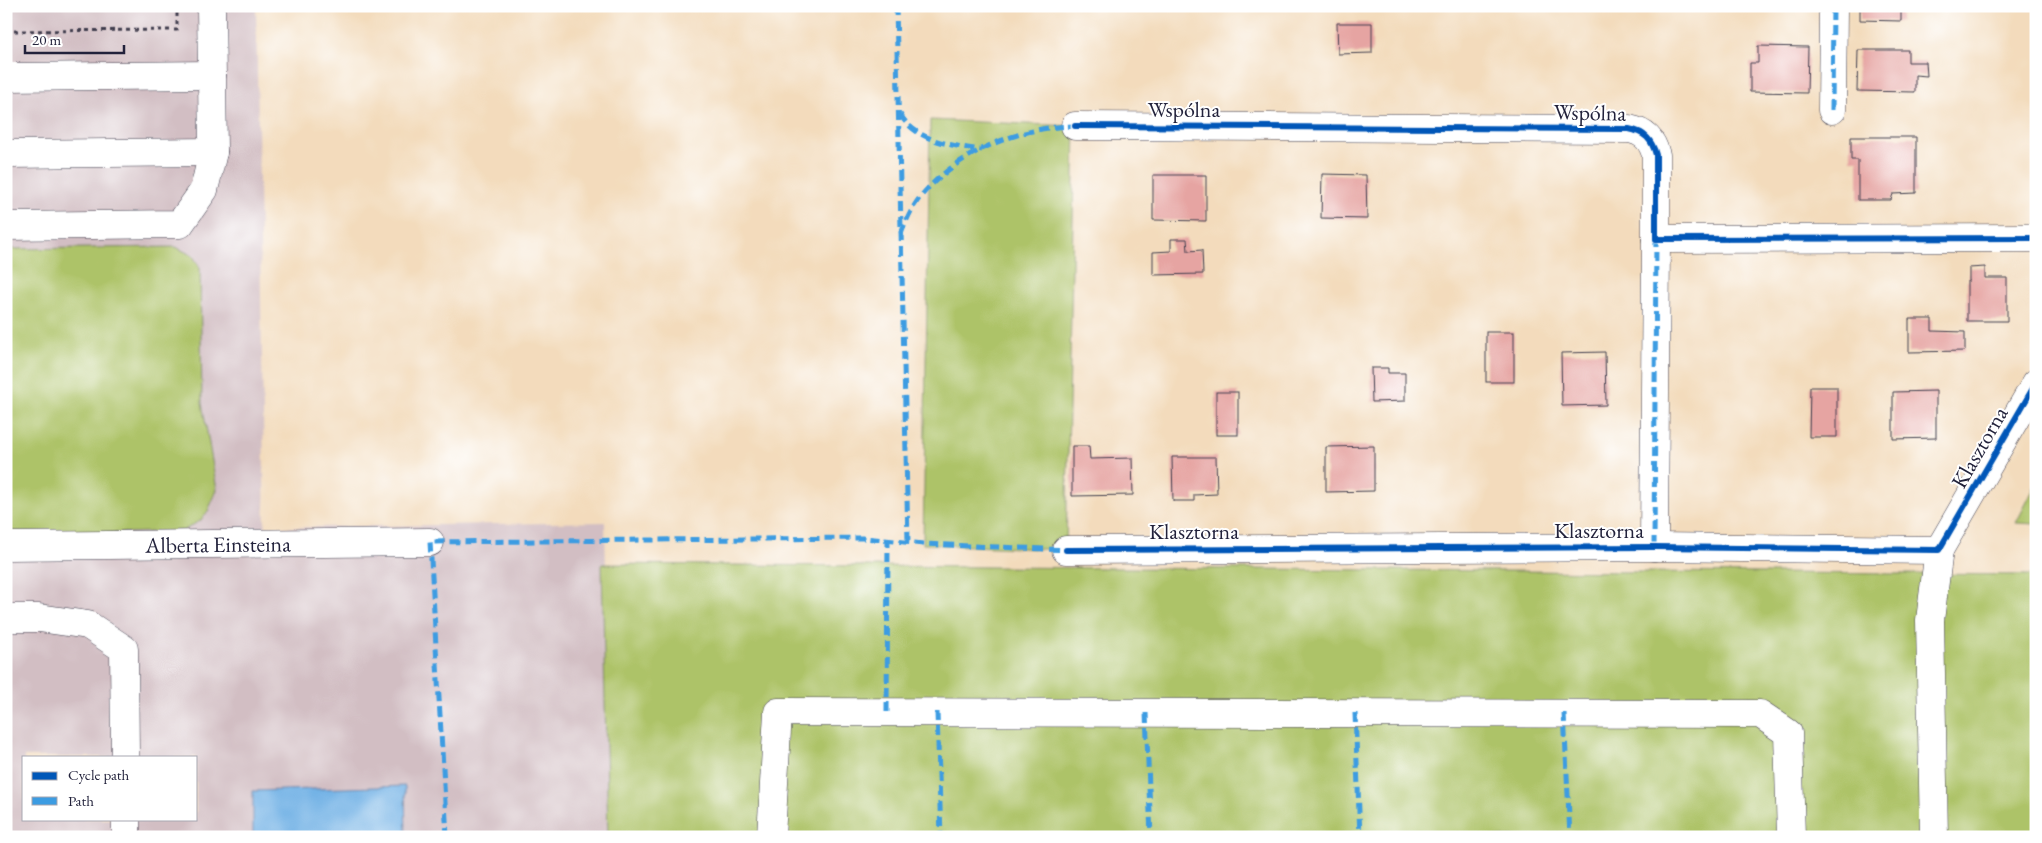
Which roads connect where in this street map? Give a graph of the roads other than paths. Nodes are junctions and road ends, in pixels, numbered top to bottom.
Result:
1 (211, 6) edge
2 (1834, 6) edge
3 (212, 75) junction
4 (6, 77) edge
5 (1832, 110) dead end
6 (1075, 126) dead end
7 (213, 152) junction
8 (6, 154) edge
9 (6, 226) edge
10 (2036, 238) edge
11 (1656, 239) junction
12 (2036, 383) edge
13 (430, 542) dead end
14 (6, 546) edge
15 (1654, 547) junction
16 (1066, 550) dead end
17 (1939, 550) junction
18 (6, 618) edge
19 (126, 756) edge
20 (126, 820) edge
21 (126, 837) edge
22 (771, 837) edge
23 (1791, 837) edge
24 (1934, 837) edge

1 - 3 street
2 - 5 street
3 - 4 street
3 - 7 street
6 - 11 street, Wspólna
7 - 8 street
7 - 9 street
10 - 11 street
11 - 15 street, Wspólna
12 - 17 street, Klasztorna
13 - 14 street, Alberta Einsteina
15 - 16 street, Klasztorna
15 - 17 street, Klasztorna
17 - 24 street
18 - 19 street
20 - 21 street
22 - 23 street

